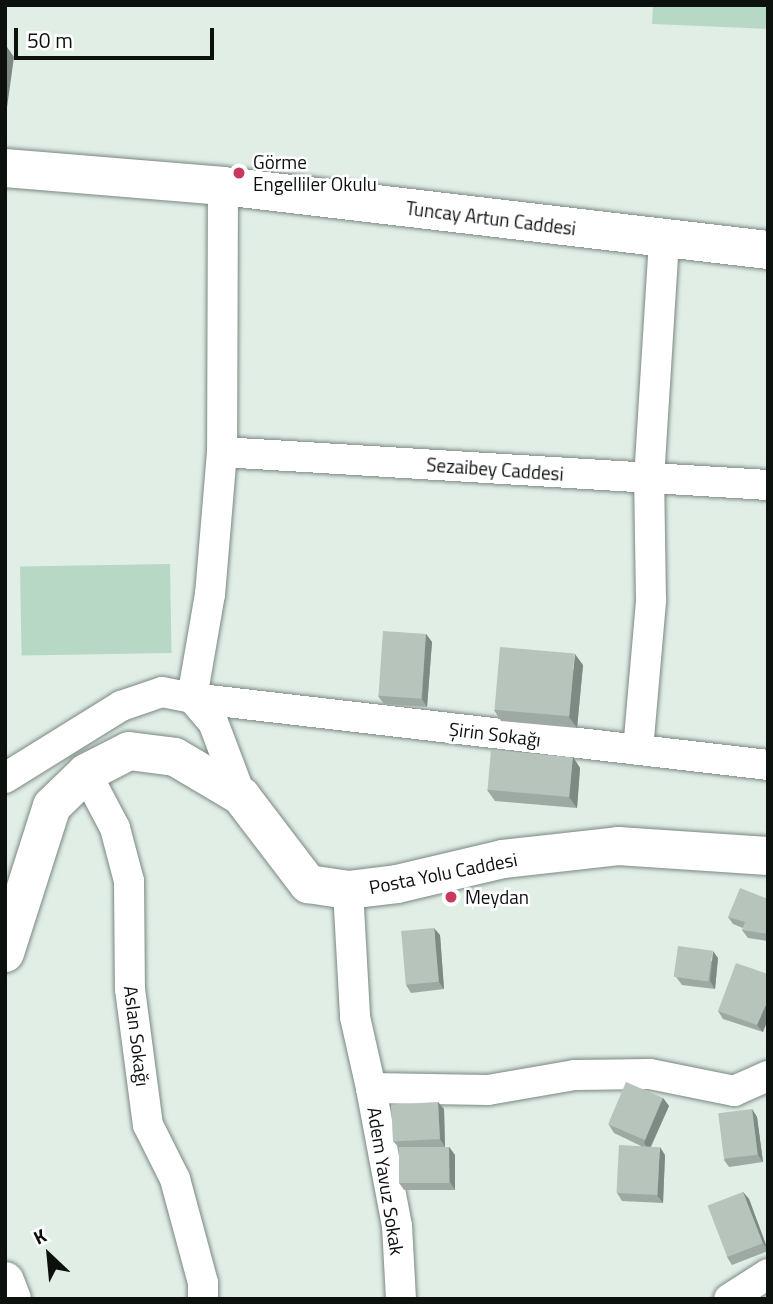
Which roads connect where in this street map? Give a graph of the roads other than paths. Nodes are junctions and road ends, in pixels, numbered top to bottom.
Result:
1 (5, 168) edge
2 (223, 186) junction
3 (664, 239) junction
4 (768, 250) edge
5 (222, 452) junction
6 (649, 479) junction
7 (768, 485) edge
8 (192, 698) junction
9 (638, 750) junction
10 (768, 765) edge
11 (86, 772) junction
12 (5, 778) edge
13 (241, 796) junction
14 (768, 856) edge
15 (348, 890) junction
16 (5, 953) edge
17 (768, 1076) edge
18 (370, 1088) junction
19 (768, 1274) edge
20 (5, 1281) edge
21 (12, 1299) edge
22 (203, 1299) edge
23 (401, 1299) edge
24 (729, 1299) edge

1 - 2 street, Tuncay Artun Caddesi
2 - 3 street, Tuncay Artun Caddesi
2 - 5 street
3 - 4 street, Tuncay Artun Caddesi
3 - 6 street
5 - 6 street, Sezaibey Caddesi
5 - 8 street
6 - 7 street, Sezaibey Caddesi
6 - 9 street
8 - 9 street, Şirin Sokağı
8 - 12 street, Şirin Sokağı
8 - 13 street
9 - 10 street, Şirin Sokağı
11 - 13 street, Posta Yolu Caddesi
11 - 16 street, Posta Yolu Caddesi
11 - 22 street, Aslan Sokağı
13 - 15 street, Posta Yolu Caddesi
14 - 15 street, Posta Yolu Caddesi
15 - 18 street
17 - 18 street, Adem Yavuz Sokak
18 - 23 street, Adem Yavuz Sokak
19 - 24 street
20 - 21 street

